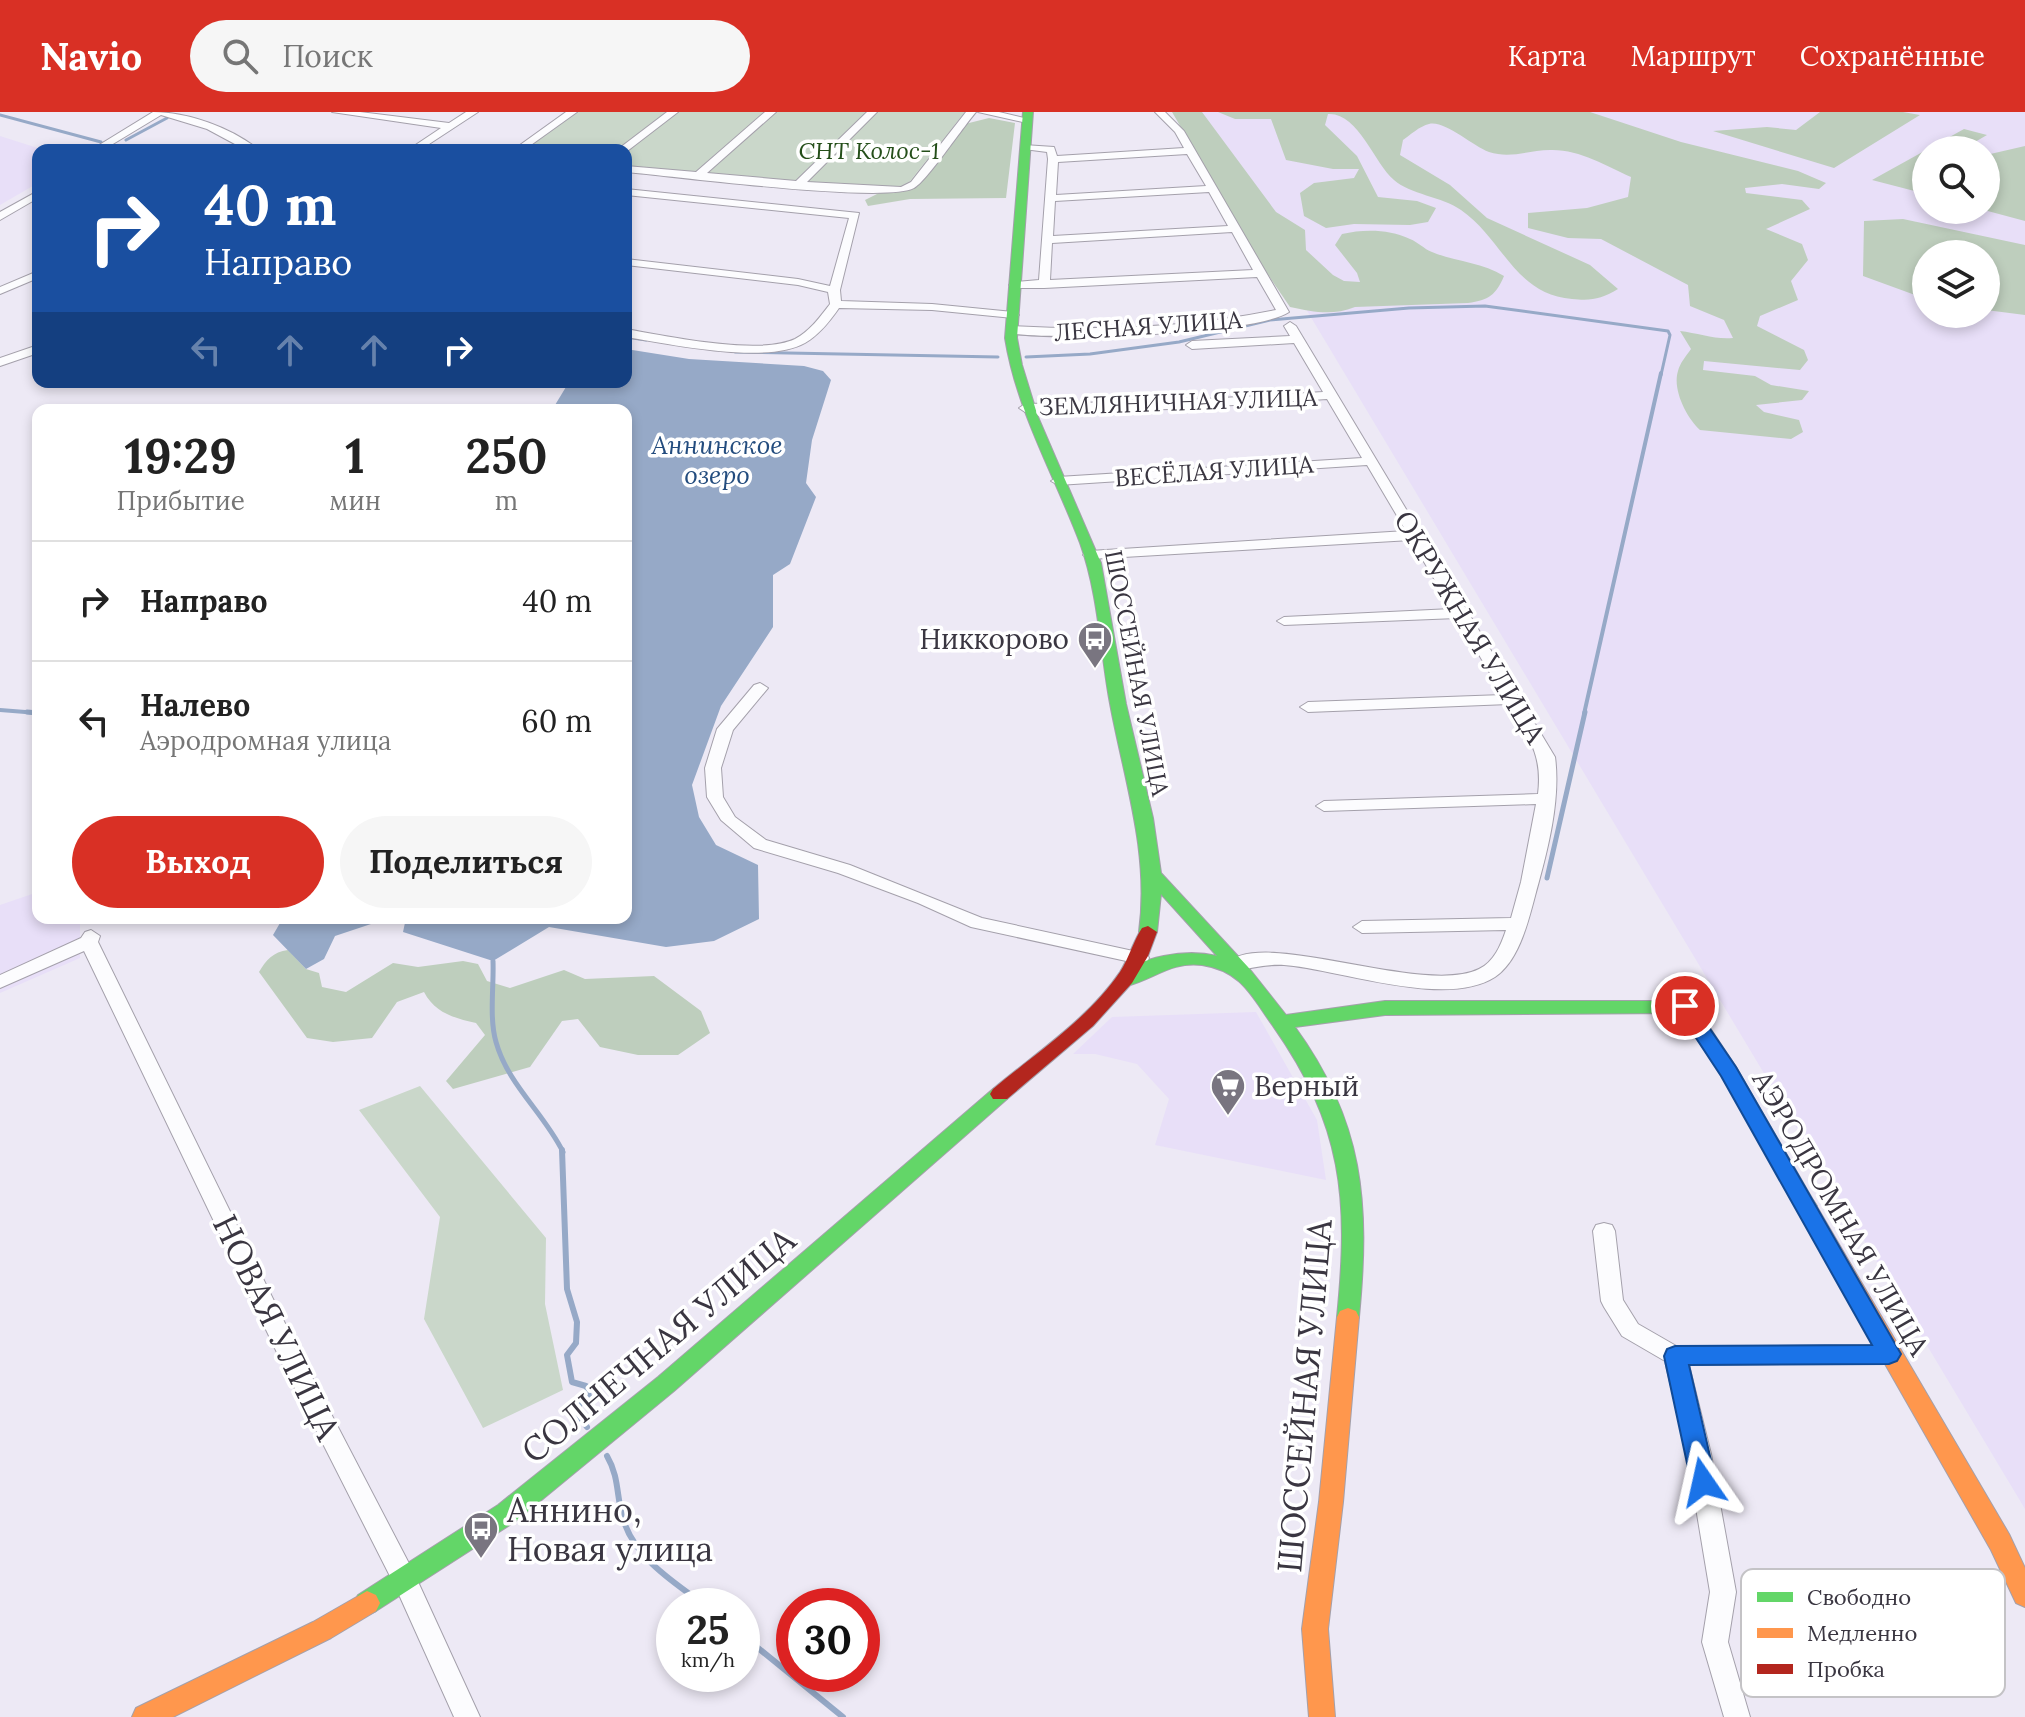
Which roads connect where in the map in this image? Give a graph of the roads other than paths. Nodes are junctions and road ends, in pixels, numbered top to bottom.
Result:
1 (160, 112) edge
2 (337, 112) edge
3 (473, 112) edge
4 (572, 112) edge
5 (673, 112) edge
6 (771, 112) edge
7 (872, 112) edge
8 (971, 112) edge
9 (983, 112) edge
10 (1160, 112) edge
11 (1027, 116) edge
12 (450, 126) junction
13 (107, 144) edge
14 (243, 144) edge
15 (422, 144) edge
16 (527, 144) edge
17 (630, 144) edge
18 (1027, 147) junction
19 (1189, 151) junction
20 (1053, 159) junction
21 (632, 170) edge
22 (698, 176) junction
23 (798, 185) junction
24 (1210, 189) junction
25 (632, 193) edge
26 (1051, 198) junction
27 (32, 200) edge
28 (0, 217) edge
29 (1234, 229) junction
30 (1047, 240) junction
31 (632, 263) edge
32 (1260, 273) junction
33 (32, 277) edge
34 (1015, 285) junction
35 (1044, 285) junction
36 (834, 290) junction
37 (0, 291) edge
38 (836, 304) junction
39 (1012, 323) junction
40 (1290, 326) junction
41 (632, 334) edge
42 (1192, 345) dead end
43 (32, 351) edge
44 (0, 362) edge
45 (1331, 395) junction
46 (1025, 408) junction
47 (1371, 461) junction
48 (1058, 481) junction
49 (1416, 535) junction
50 (1090, 555) junction
51 (1463, 613) junction
52 (1284, 621) dead end
53 (760, 688) dead end
54 (1511, 699) junction
55 (1308, 707) dead end
56 (1546, 799) junction
57 (1324, 806) dead end
58 (1152, 874) junction
59 (1517, 924) junction
60 (1362, 927) dead end
61 (1140, 958) junction
62 (1236, 966) junction
63 (0, 982) edge
64 (1124, 982) junction
65 (1280, 1022) junction
66 (1604, 1231) dead end
67 (1889, 1354) junction
68 (1675, 1356) junction
69 (405, 1581) junction
70 (2025, 1595) edge
71 (145, 1717) edge
72 (467, 1717) edge
73 (1322, 1717) edge
74 (1737, 1717) edge

1 - 13 street
1 - 14 street
2 - 12 street
3 - 12 street
4 - 16 street
5 - 17 street
6 - 22 street
7 - 23 street
8 - 23 street
9 - 11 street
10 - 19 street, ОКРУЖНАЯ УЛИЦА
11 - 18 main road, ШОССЕЙНАЯ УЛИЦА
12 - 15 street
18 - 20 street
18 - 34 main road, ШОССЕЙНАЯ УЛИЦА
19 - 20 street
19 - 24 street, ОКРУЖНАЯ УЛИЦА
20 - 26 street
21 - 22 street
22 - 23 street
24 - 26 street
24 - 29 street, ОКРУЖНАЯ УЛИЦА
25 - 36 street
26 - 30 street
27 - 28 street
29 - 30 street
29 - 32 street, ОКРУЖНАЯ УЛИЦА
30 - 35 street
31 - 36 street
32 - 35 street
32 - 40 street, ОКРУЖНАЯ УЛИЦА
33 - 37 street
34 - 35 street
34 - 39 main road, ШОССЕЙНАЯ УЛИЦА
36 - 38 street
38 - 39 street, ЛЕСНАЯ УЛИЦА
38 - 41 street
39 - 40 street, ЛЕСНАЯ УЛИЦА
39 - 46 main road, ШОССЕЙНАЯ УЛИЦА
40 - 42 street
40 - 45 street, ОКРУЖНАЯ УЛИЦА
43 - 44 street
45 - 46 street, ЗЕМЛЯНИЧНАЯ УЛИЦА
45 - 47 street, ОКРУЖНАЯ УЛИЦА
46 - 48 main road, ШОССЕЙНАЯ УЛИЦА
47 - 48 street, ВЕСЁЛАЯ УЛИЦА
47 - 49 street, ОКРУЖНАЯ УЛИЦА
48 - 50 main road, ШОССЕЙНАЯ УЛИЦА
49 - 50 street
49 - 51 street, ОКРУЖНАЯ УЛИЦА
50 - 58 main road, ШОССЕЙНАЯ УЛИЦА
51 - 52 street
51 - 54 street, ОКРУЖНАЯ УЛИЦА
53 - 61 street
54 - 55 street
54 - 56 street, ОКРУЖНАЯ УЛИЦА
56 - 57 street
56 - 59 street, ОКРУЖНАЯ УЛИЦА
58 - 61 main road, ШОССЕЙНАЯ УЛИЦА
58 - 62 main road, ШОССЕЙНАЯ УЛИЦА
59 - 60 street
59 - 62 street, ОКРУЖНАЯ УЛИЦА
61 - 64 main road, ШОССЕЙНАЯ УЛИЦА
62 - 64 main road
62 - 65 main road, ШОССЕЙНАЯ УЛИЦА
63 - 69 street, НОВАЯ УЛИЦА
64 - 69 main road, СОЛНЕЧНАЯ УЛИЦА
65 - 67 main road, АЭРОДРОМНАЯ УЛИЦА
65 - 73 main road, ШОССЕЙНАЯ УЛИЦА
66 - 68 street
67 - 68 street
67 - 70 main road, АЭРОДРОМНАЯ УЛИЦА
68 - 74 street
69 - 71 main road, СОЛНЕЧНАЯ УЛИЦА
69 - 72 street, НОВАЯ УЛИЦА

